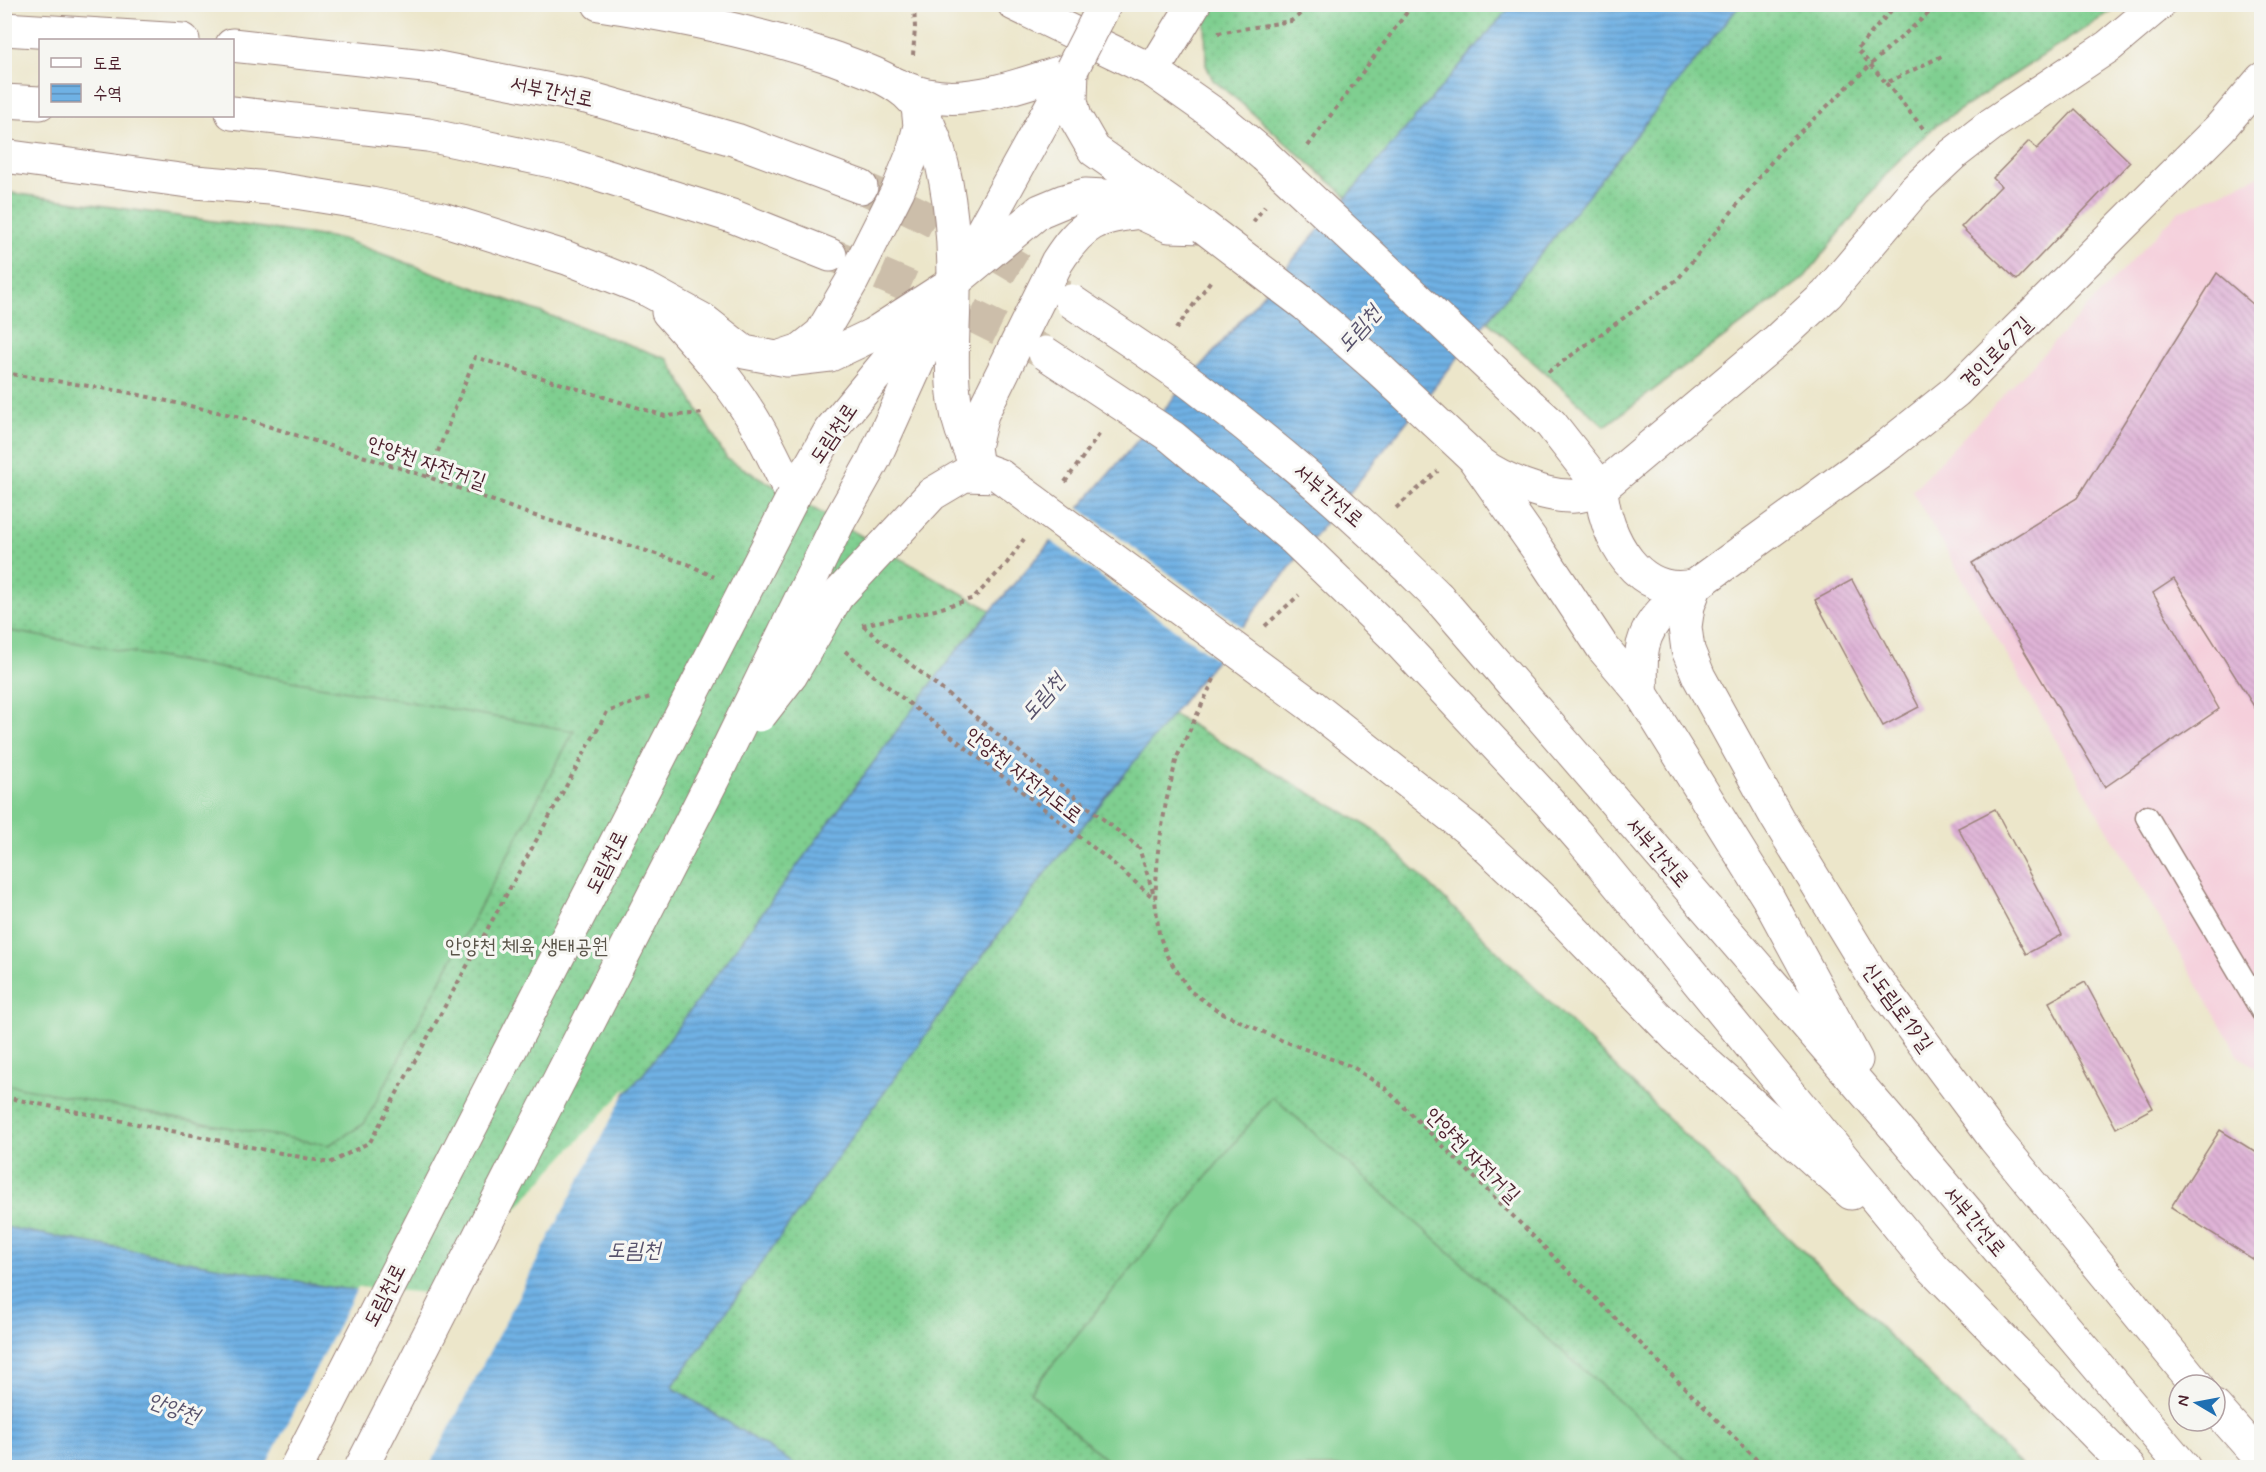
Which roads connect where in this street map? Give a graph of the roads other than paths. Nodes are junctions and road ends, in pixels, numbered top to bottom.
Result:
1 (598, 4) edge
2 (1014, 4) edge
3 (1105, 4) edge
4 (1194, 4) edge
5 (2159, 4) edge
6 (4, 29) edge
7 (167, 39) edge
8 (234, 45) edge
9 (1072, 69) junction
10 (1153, 71) junction
11 (903, 74) junction
12 (2262, 79) edge
13 (4, 101) edge
14 (39, 103) edge
15 (918, 106) junction
16 (234, 113) edge
17 (4, 156) edge
18 (861, 187) tunnel mouth
19 (1142, 212) junction
20 (1204, 227) junction
21 (830, 255) tunnel mouth
22 (954, 282) junction
23 (648, 290) junction
24 (1071, 301) tunnel mouth
25 (1045, 353) tunnel mouth
26 (767, 358) junction
27 (1473, 457) junction
28 (988, 470) junction
29 (1601, 488) junction
30 (793, 497) junction
31 (1696, 585) junction
32 (1641, 693) junction
33 (717, 771) junction
34 (2147, 817) dead end
35 (2262, 1011) edge
36 (1885, 1115) junction
37 (1932, 1267) junction
38 (2187, 1373) edge
39 (2227, 1421) edge
40 (2262, 1460) edge
41 (296, 1467) edge
42 (361, 1467) edge
43 (2129, 1467) edge
44 (2184, 1467) edge

1 - 11 main road
2 - 10 main road
3 - 9 main road, 도림천로, bridge
4 - 10 main road
5 - 29 main road
6 - 7 main road
8 - 18 main road, 서부간선로
9 - 11 main road
9 - 20 main road
9 - 22 main road, 도림천로
10 - 29 main road, bridge
11 - 15 main road
12 - 31 main road, 경인로67길
13 - 14 main road
15 - 22 main road
15 - 26 main road
16 - 21 main road
17 - 23 main road
19 - 20 main road
19 - 22 main road
19 - 28 main road
20 - 27 main road, bridge
22 - 26 main road
22 - 28 main road
22 - 30 main road, 도림천로
22 - 33 main road, 도림천로, bridge
23 - 26 main road
23 - 30 main road
24 - 36 main road, 서부간선로, bridge
25 - 37 main road, bridge
27 - 29 main road
27 - 32 main road
28 - 33 main road, bridge
28 - 37 main road, bridge
29 - 31 main road
30 - 41 main road, 도림천로, bridge
31 - 32 main road, 경인로67길
31 - 38 main road, 신도림로19길
32 - 36 main road
33 - 42 main road, 도림천로, bridge
34 - 35 lane
36 - 44 main road, 서부간선로
37 - 43 main road
39 - 40 main road

